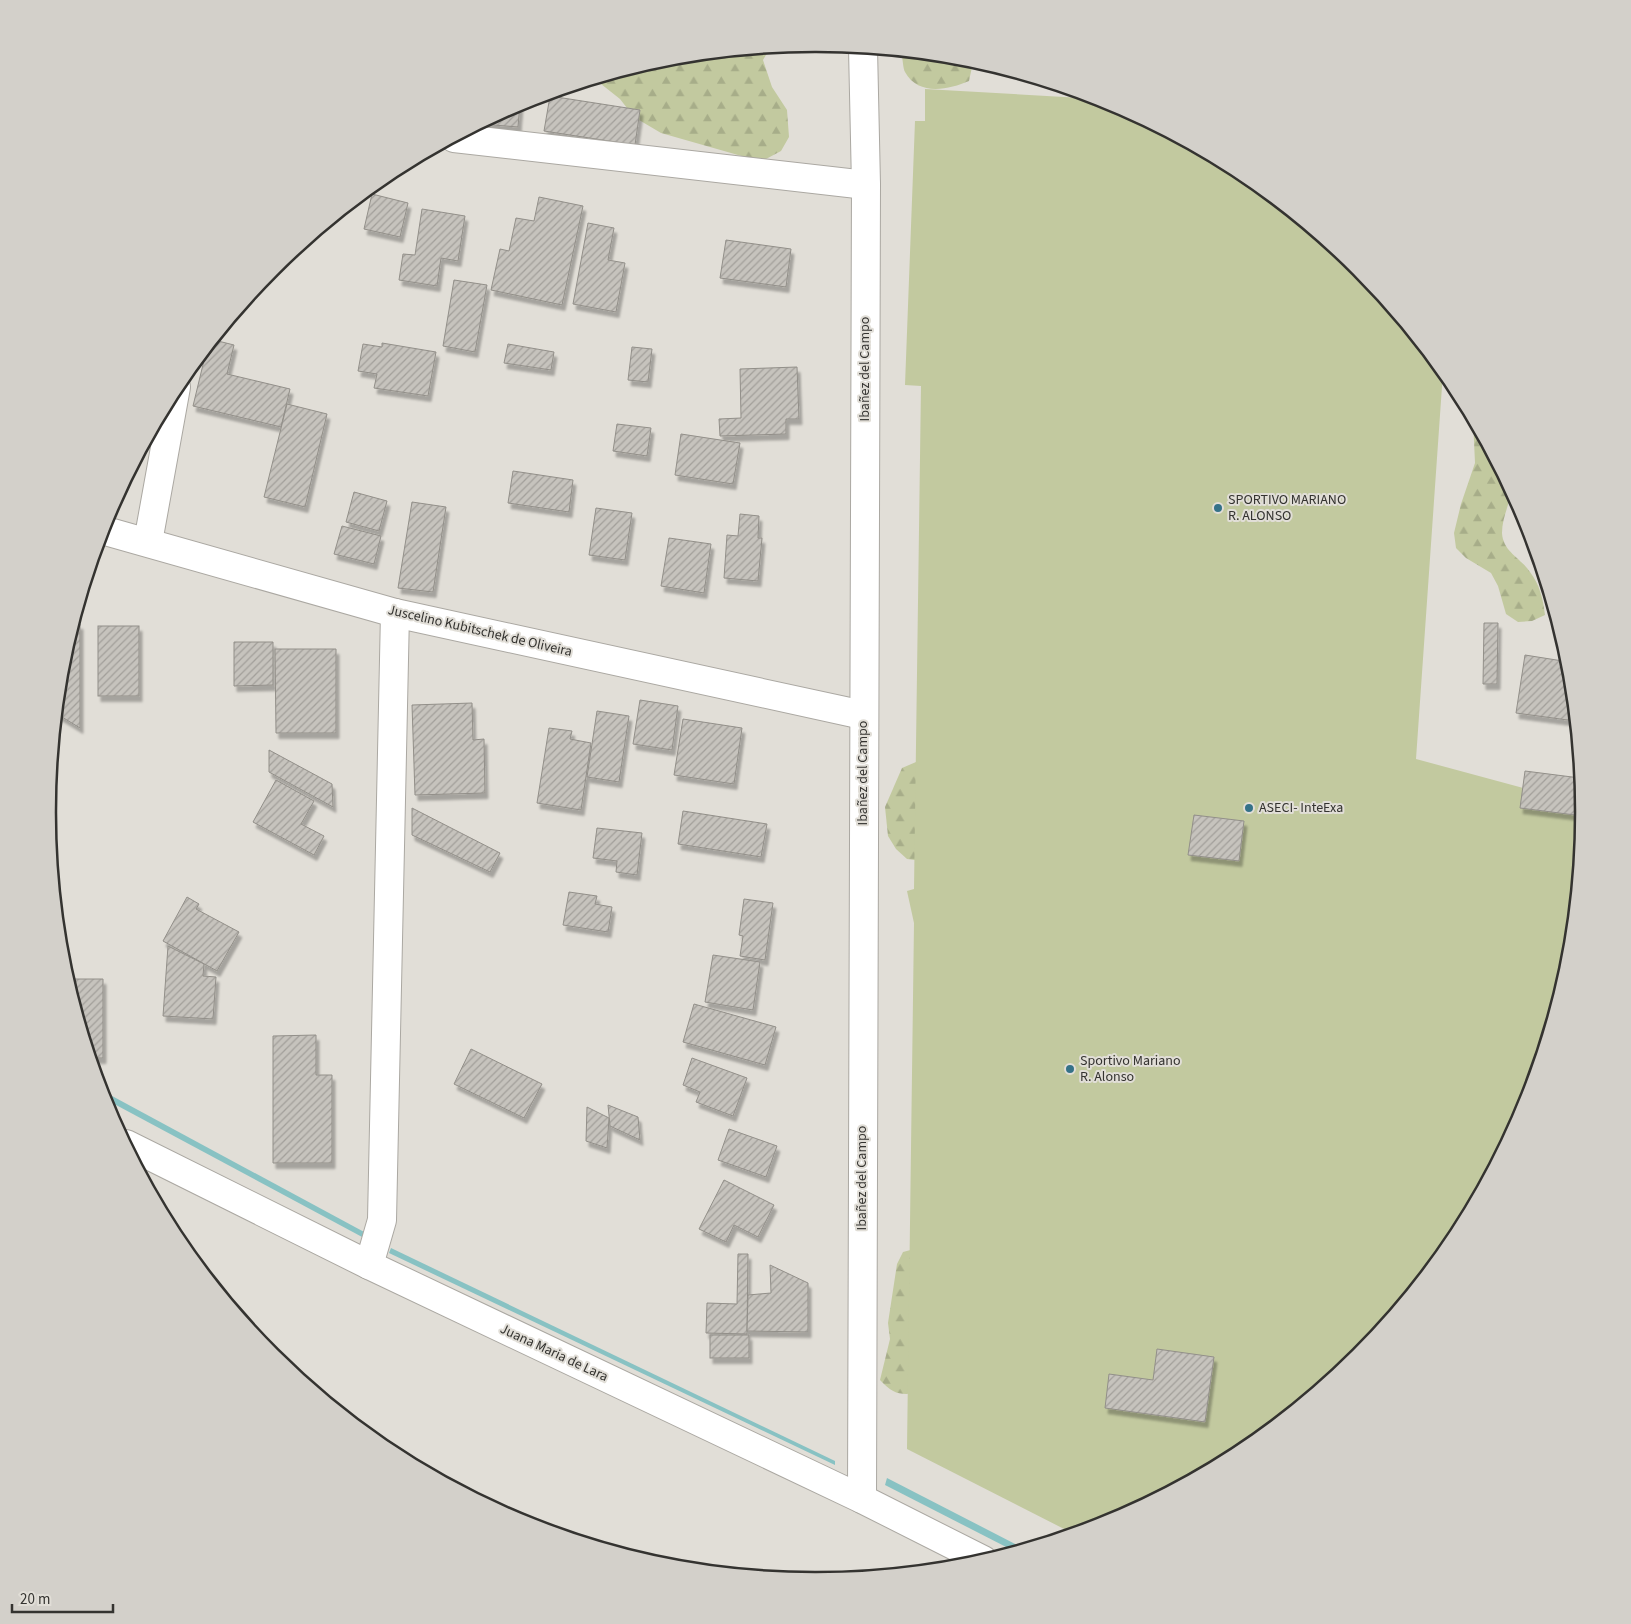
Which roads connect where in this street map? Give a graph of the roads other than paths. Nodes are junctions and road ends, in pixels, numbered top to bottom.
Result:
1 (863, 54) edge
2 (464, 139) edge
3 (866, 185) junction
4 (172, 409) edge
5 (110, 532) edge
6 (148, 542) junction
7 (395, 613) junction
8 (863, 715) junction
9 (134, 1148) edge
10 (369, 1265) junction
11 (862, 1499) junction
12 (973, 1555) edge

1 - 3 street, Ibañez del Campo
2 - 3 street
3 - 8 street, Ibañez del Campo
4 - 6 street
5 - 6 street, Juscelino Kubitschek de Oliveira
6 - 7 street, Juscelino Kubitschek de Oliveira
7 - 8 street, Juscelino Kubitschek de Oliveira
7 - 10 street
8 - 11 street, Ibañez del Campo
9 - 10 street, Juana Maria de Lara
10 - 11 street, Juana Maria de Lara
11 - 12 street, Juana Maria de Lara

